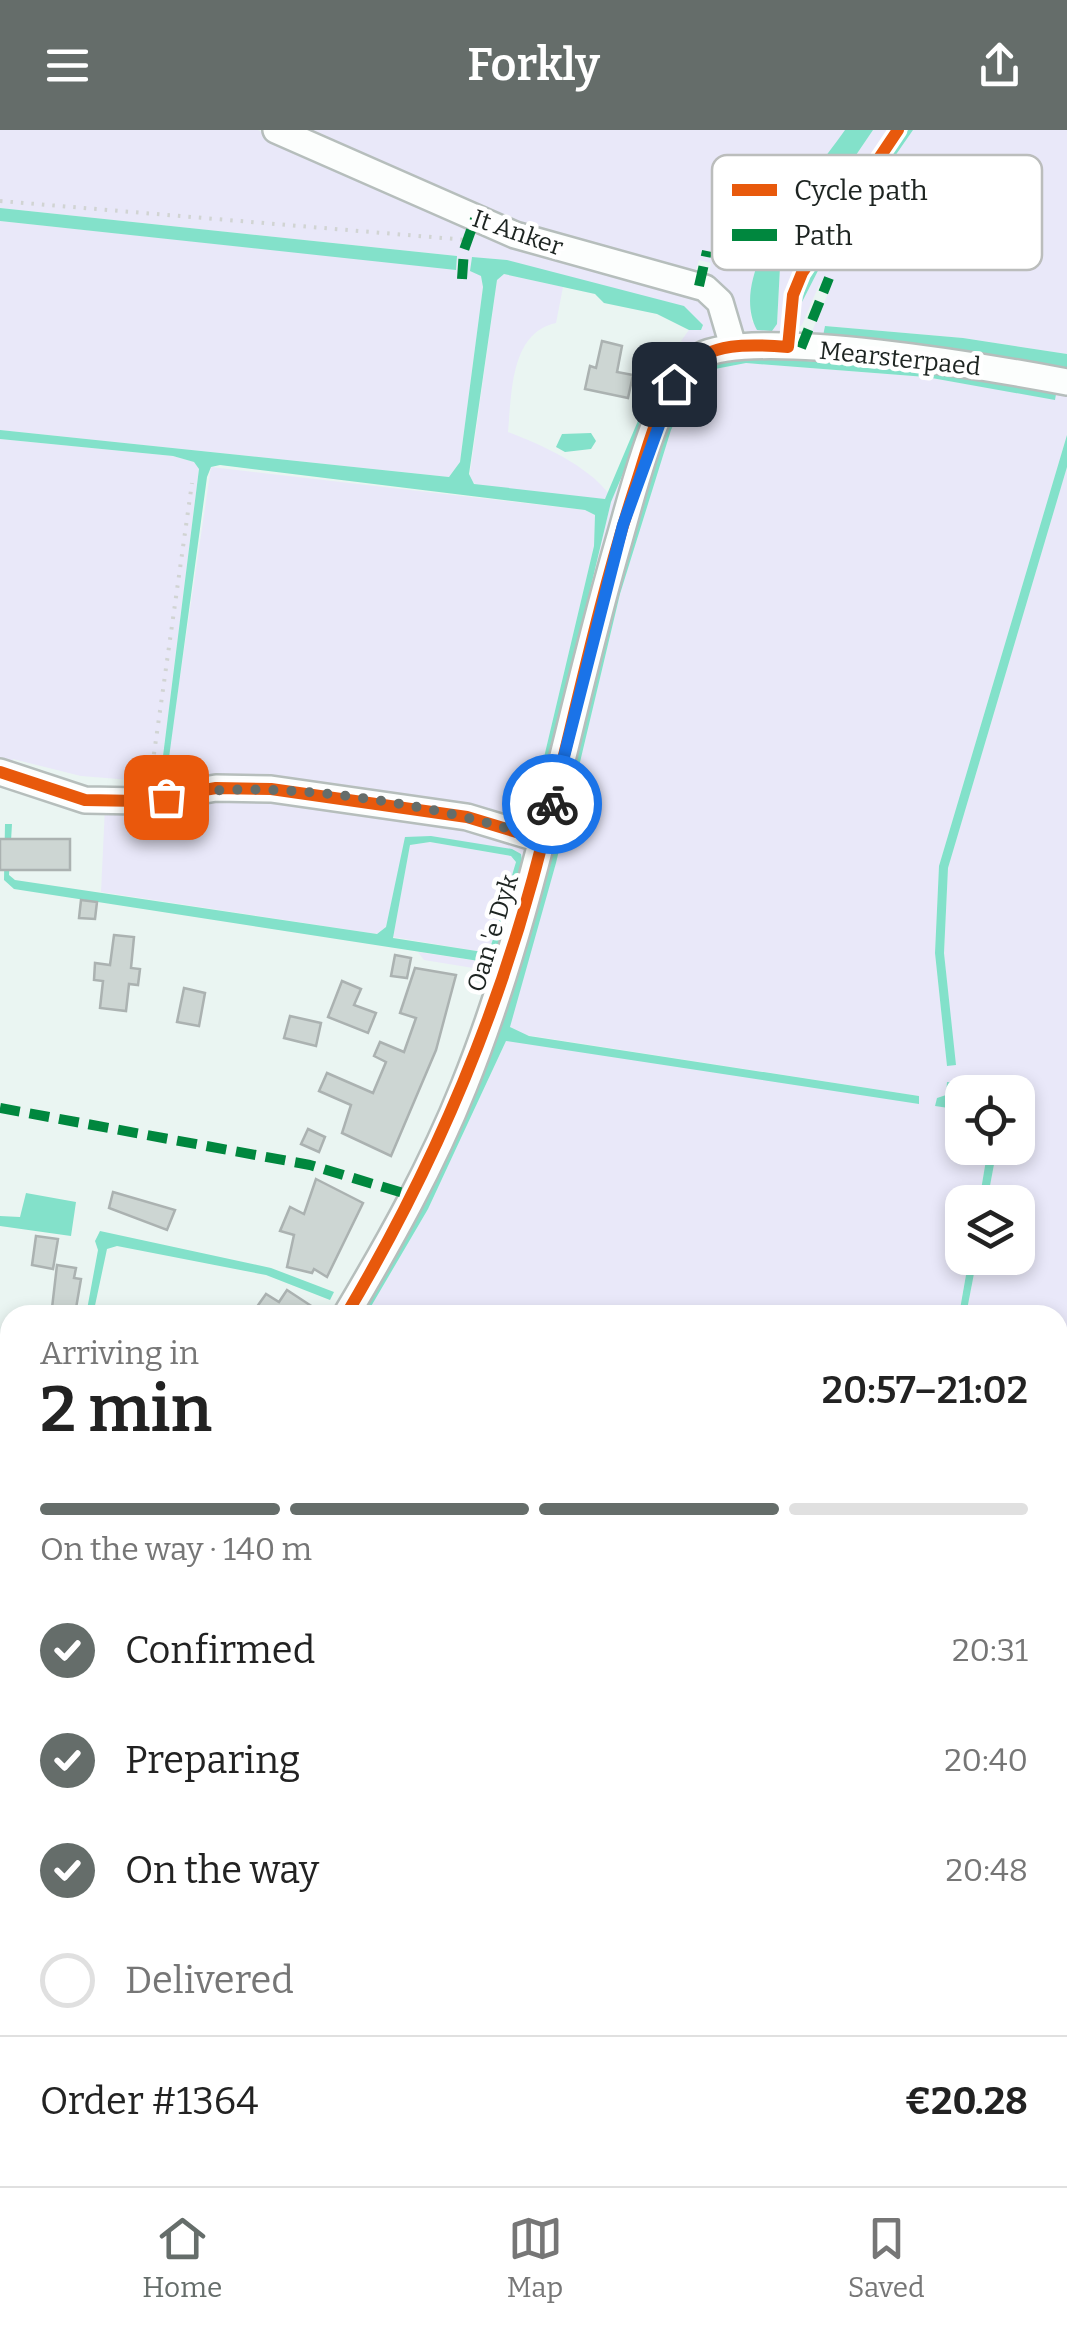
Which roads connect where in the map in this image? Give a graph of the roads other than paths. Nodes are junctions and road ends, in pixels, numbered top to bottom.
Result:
1 (276, 130) edge
2 (732, 346) junction
3 (1067, 382) edge
4 (0, 772) edge
5 (543, 840) junction
6 (352, 1305) edge

1 - 2 street, It Anker
2 - 3 street, Mearsterpaed
2 - 5 street, Oan 'e Dyk
4 - 5 street
5 - 6 street, Oan 'e Dyk

